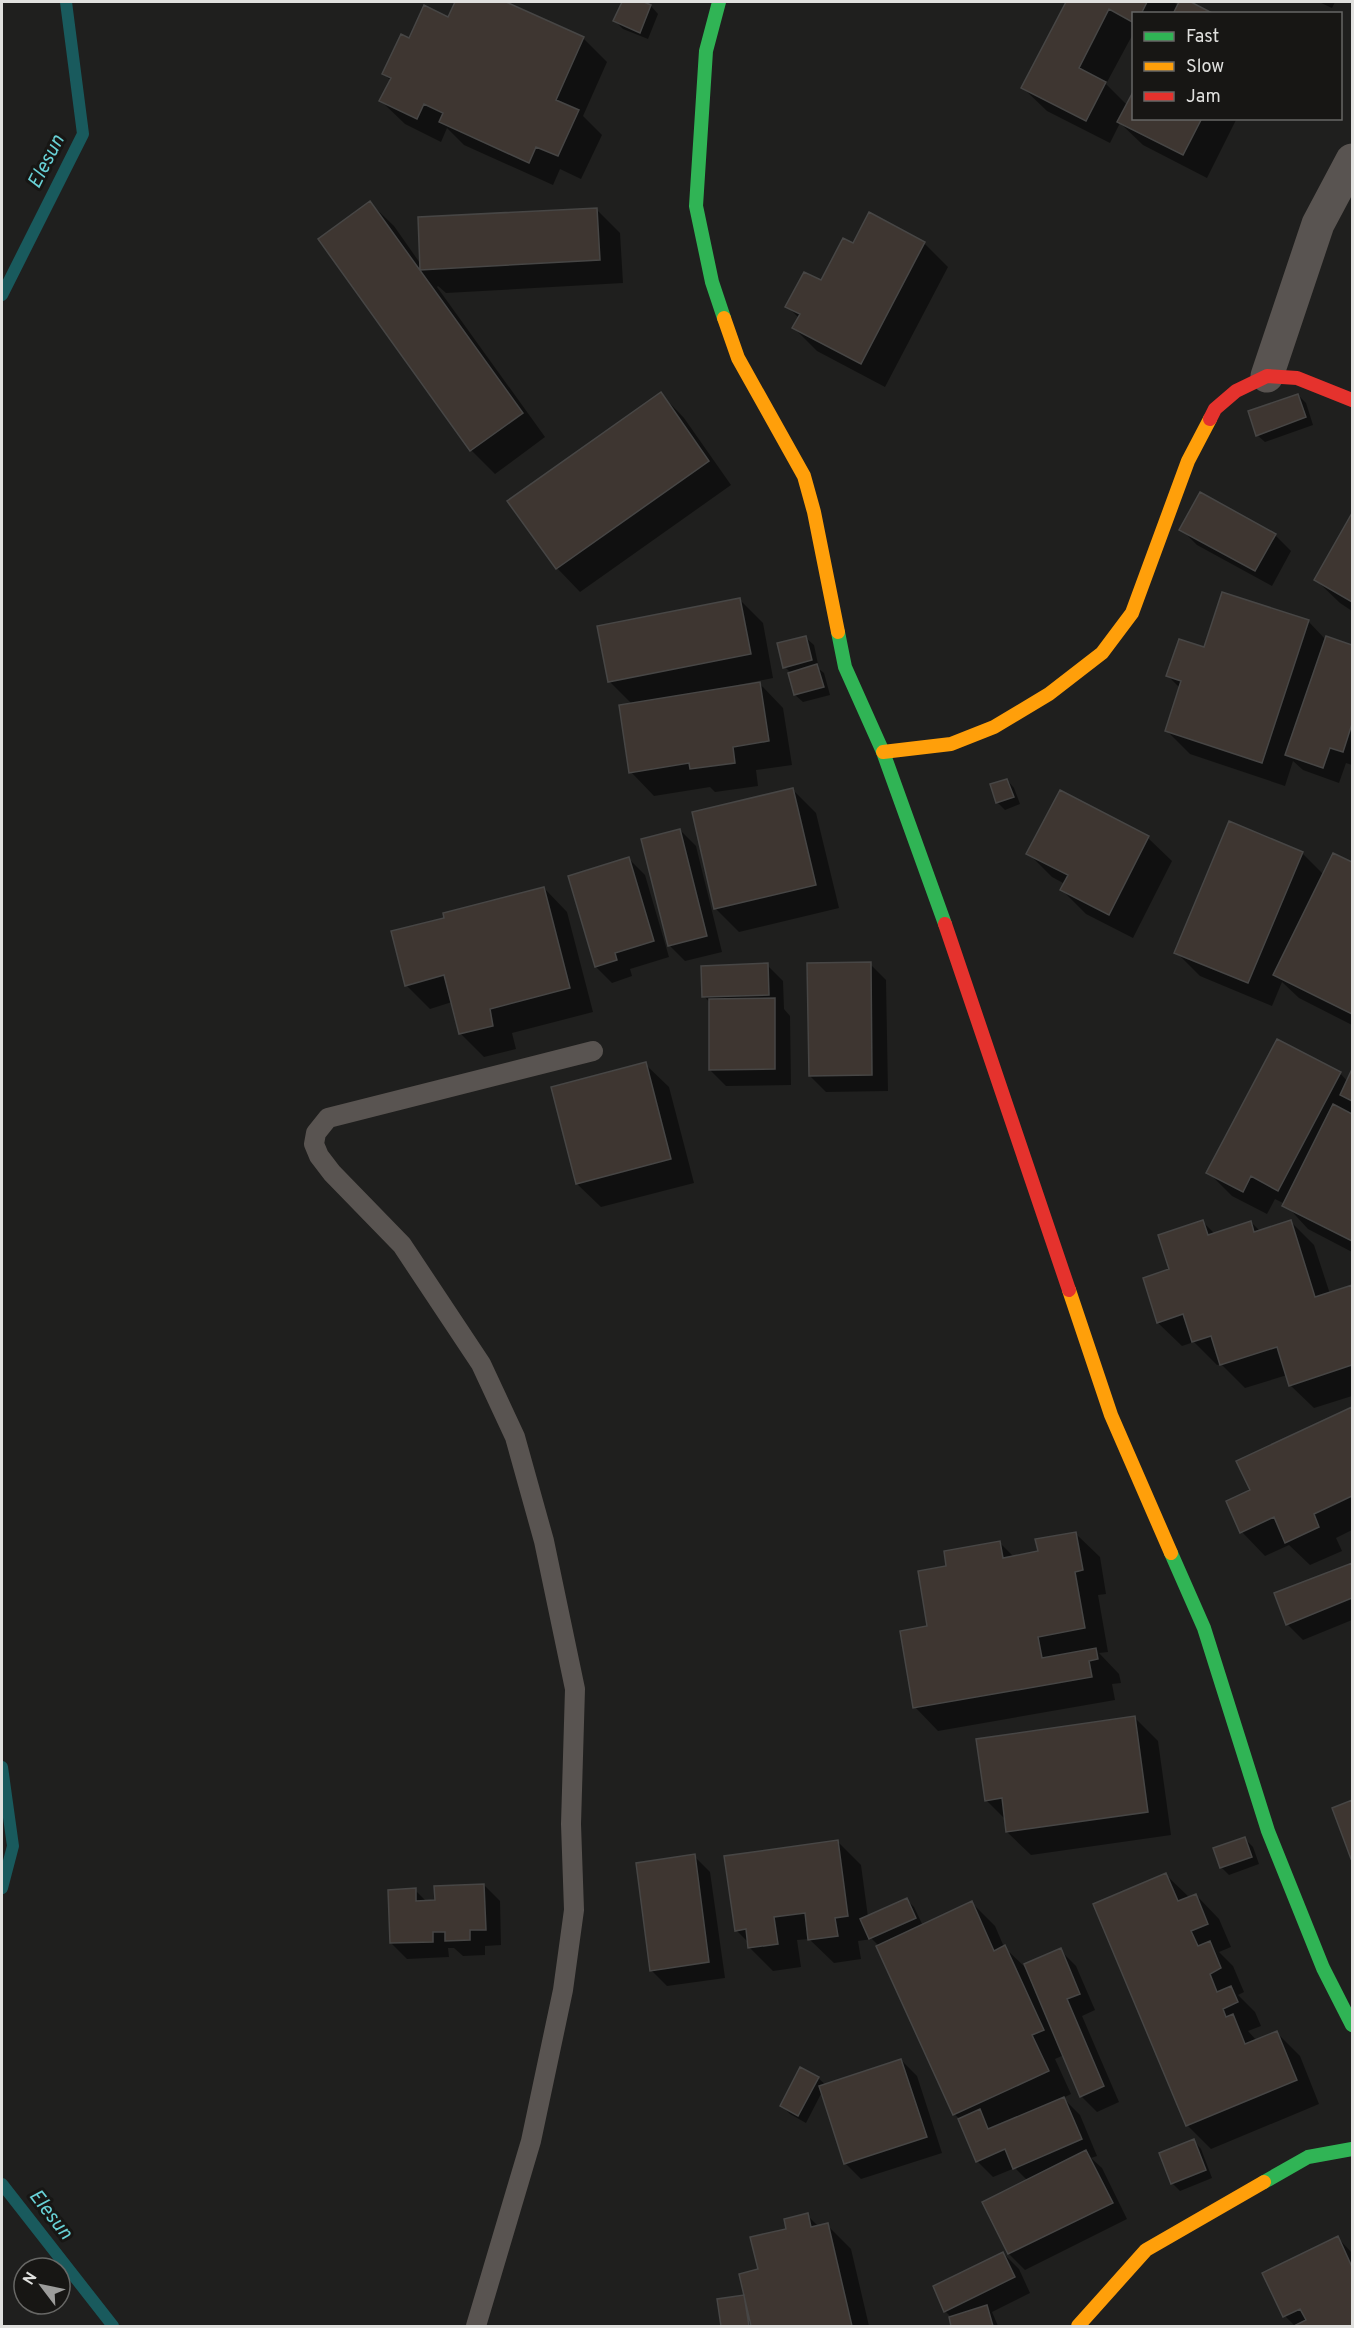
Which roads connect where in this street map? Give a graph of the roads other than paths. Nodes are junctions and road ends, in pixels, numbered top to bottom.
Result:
1 (719, 2) edge
2 (1353, 160) edge
3 (1267, 376) junction
4 (1353, 400) edge
5 (883, 752) junction
6 (593, 1051) dead end
7 (1353, 2025) edge
8 (1353, 2148) edge
9 (476, 2326) edge
10 (1078, 2326) edge

1 - 5 street
2 - 3 street
3 - 4 street
3 - 5 street
5 - 7 street
6 - 9 lane
8 - 10 street

